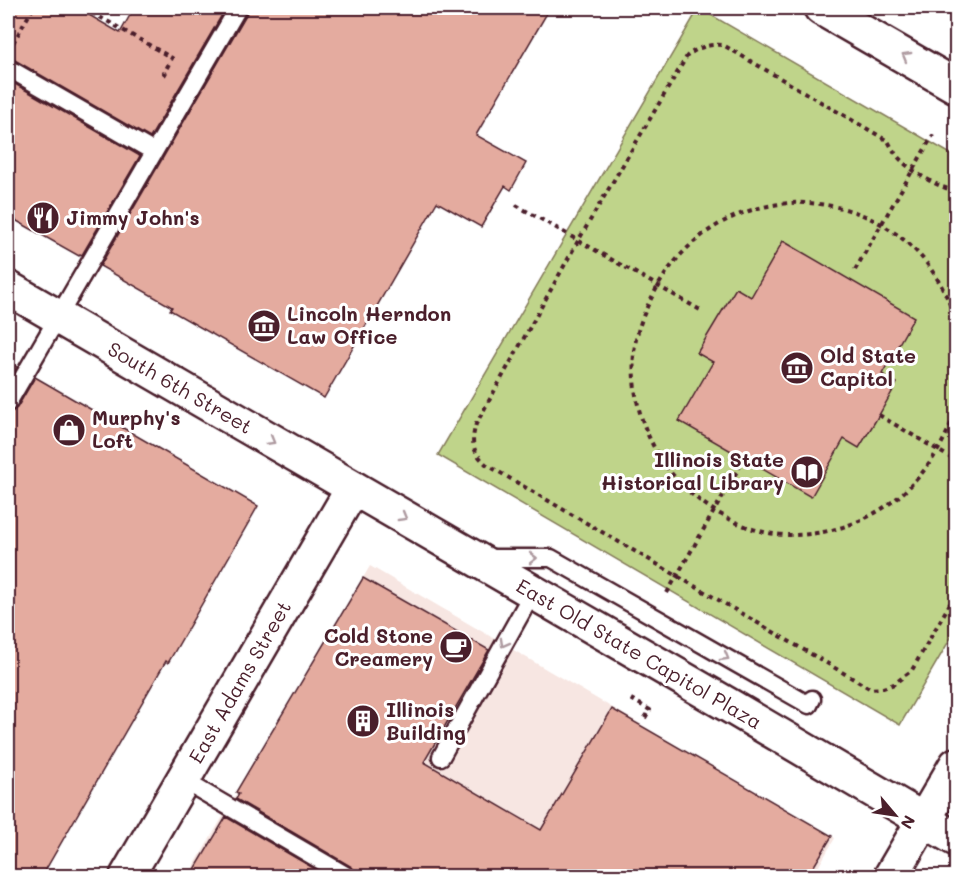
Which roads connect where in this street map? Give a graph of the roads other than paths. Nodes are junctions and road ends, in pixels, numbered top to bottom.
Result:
1 (238, 8) edge
2 (821, 8) edge
3 (8, 68) edge
4 (957, 86) edge
5 (154, 152) junction
6 (8, 288) edge
7 (58, 317) junction
8 (8, 403) edge
9 (353, 488) junction
10 (474, 558) junction
11 (533, 592) junction
12 (812, 699) dead end
13 (441, 757) dead end
14 (957, 765) edge
15 (183, 780) junction
16 (924, 820) junction
17 (957, 839) edge
18 (127, 876) edge
19 (347, 876) edge
20 (891, 876) edge

1 - 5 lane
4 -> 2 main road
3 - 5 lane
5 - 7 lane
6 - 7 main road, South 6th Street
7 - 8 lane
7 -> 9 main road, South 6th Street
9 -> 10 main road, East Old State Capitol Plaza
9 - 15 main road, East Adams Street
10 - 11 main road, East Old State Capitol Plaza
10 -> 12 lane
11 -> 13 lane
11 - 16 main road, East Old State Capitol Plaza
14 - 16 main road
15 - 18 main road, East Adams Street
15 - 19 lane
16 - 17 main road, East Old State Capitol Plaza
16 - 20 main road

